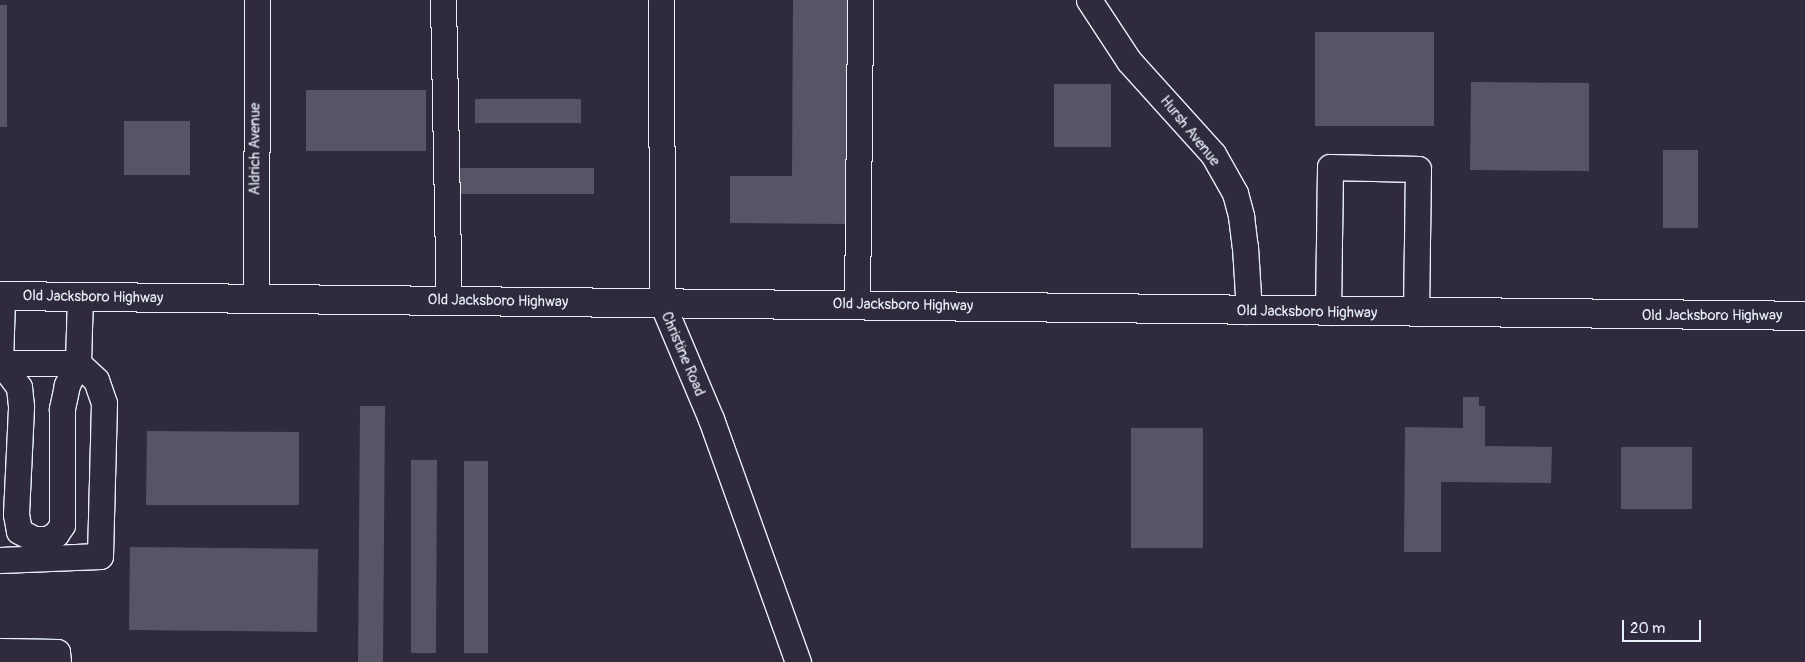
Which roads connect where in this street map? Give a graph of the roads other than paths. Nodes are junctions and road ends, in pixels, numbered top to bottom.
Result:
1 (257, 0) edge
2 (443, 0) edge
3 (661, 0) edge
4 (860, 0) edge
5 (1089, 0) edge
6 (1, 296) edge
7 (80, 297) junction
8 (256, 299) junction
9 (449, 301) junction
10 (662, 303) junction
11 (857, 304) junction
12 (1249, 311) junction
13 (1328, 312) junction
14 (1416, 313) junction
15 (1805, 316) edge
16 (78, 363) junction
17 (1, 364) edge
18 (0, 560) edge
19 (0, 651) edge
20 (58, 662) edge
21 (798, 662) edge

1 - 8 street, Aldrich Avenue
2 - 9 street
3 - 10 street, Christine Road
4 - 11 street
5 - 12 street, Hursh Avenue
6 - 7 main road, Old Jacksboro Highway
6 - 17 street
7 - 8 main road, Old Jacksboro Highway
7 - 16 street
8 - 9 main road, Old Jacksboro Highway
9 - 10 main road, Old Jacksboro Highway
10 - 11 main road, Old Jacksboro Highway
10 - 21 street, Christine Road
11 - 12 main road, Old Jacksboro Highway
12 - 13 main road, Old Jacksboro Highway
13 - 14 main road, Old Jacksboro Highway
13 - 14 street
14 - 15 main road, Old Jacksboro Highway
16 - 17 street
16 - 17 street
16 - 18 street
19 - 20 street

